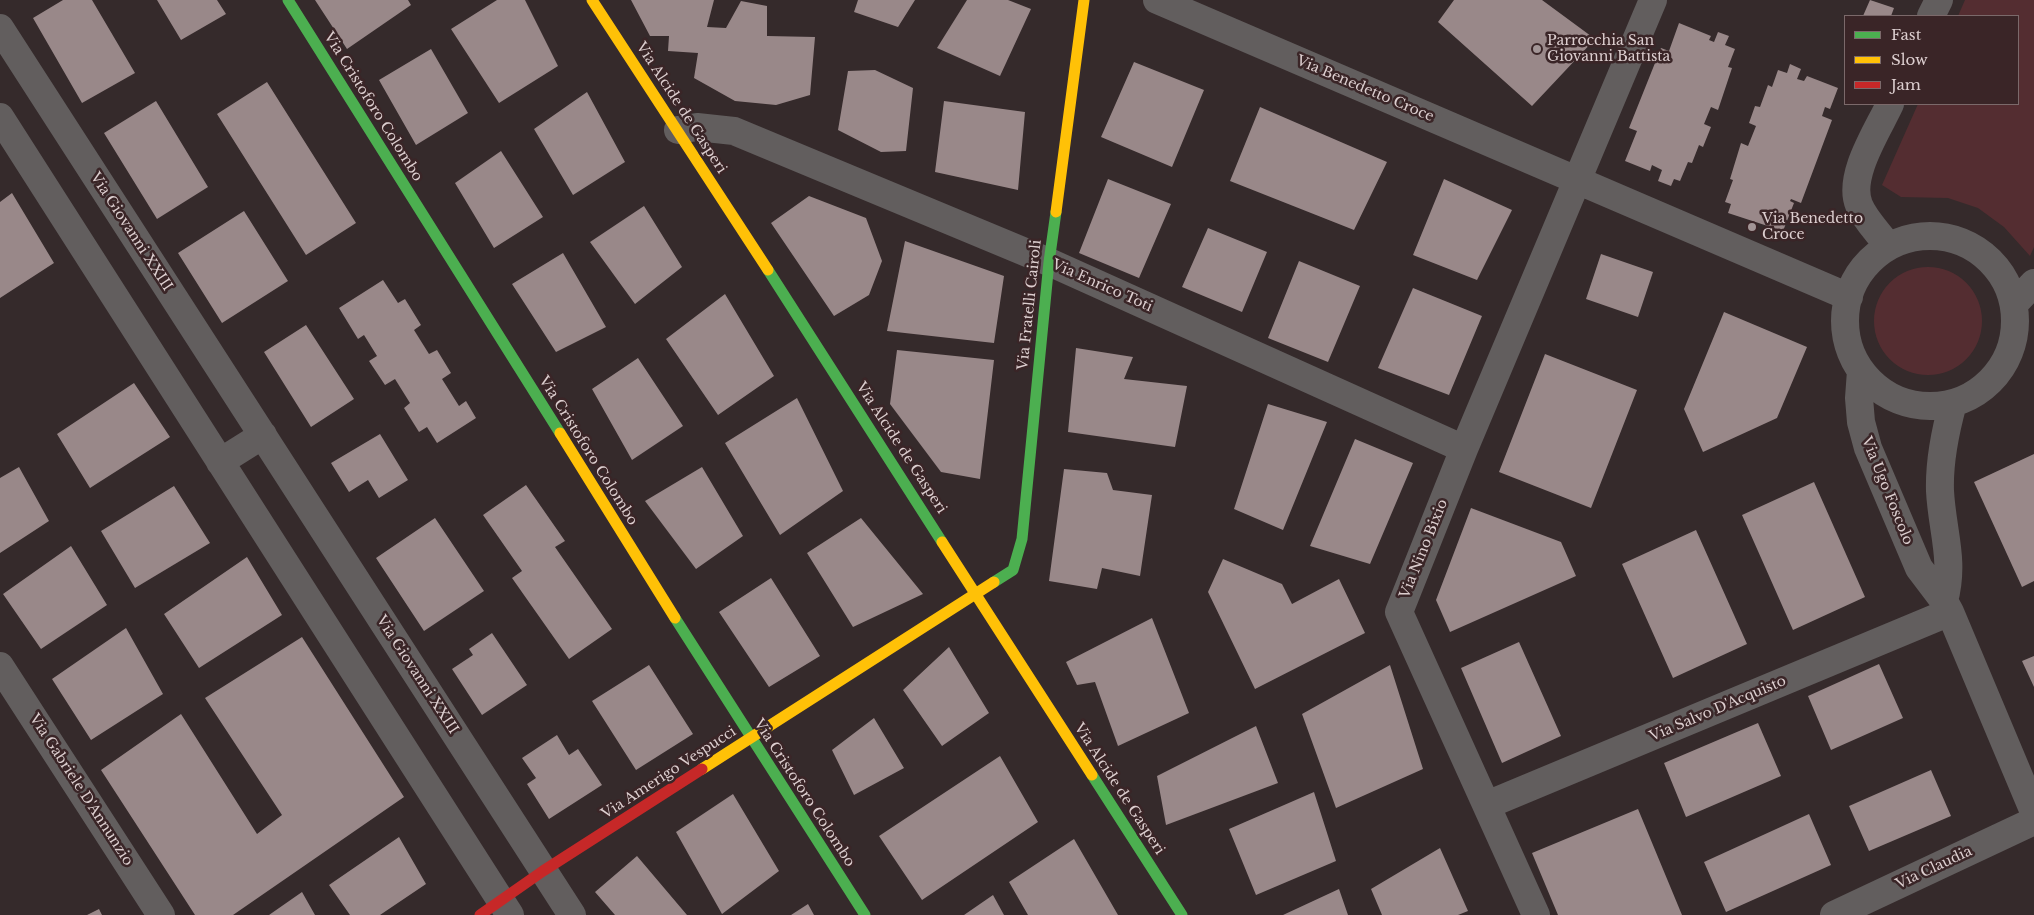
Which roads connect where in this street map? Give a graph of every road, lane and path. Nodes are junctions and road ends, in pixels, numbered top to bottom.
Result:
1 (288, 0) edge
2 (592, 0) edge
3 (1084, 0) edge
4 (1157, 0) edge
5 (1653, 0) edge
6 (1939, 0) edge
7 (1932, 15) edge
8 (0, 28) edge
9 (1890, 105) edge
10 (0, 117) edge
11 (678, 130) junction
12 (1579, 180) junction
13 (1888, 246) junction
14 (1048, 262) junction
15 (2034, 283) edge
16 (1849, 297) junction
17 (2014, 304) junction
18 (1861, 371) junction
19 (1953, 403) junction
20 (263, 435) junction
21 (1464, 449) junction
22 (220, 462) junction
23 (977, 594) junction
24 (1947, 606) junction
25 (0, 666) edge
26 (751, 739) junction
27 (1486, 806) junction
28 (2034, 812) edge
29 (2034, 821) edge
30 (544, 871) junction
31 (497, 911) edge
32 (161, 915) edge
33 (572, 915) edge
34 (865, 915) edge
35 (1182, 915) edge
36 (1536, 915) edge
37 (1834, 915) edge

1 - 26 street, Via Cristoforo Colombo
2 - 11 street, Via Alcide de Gasperi
3 - 14 street, Via Fratelli Cairoli
4 - 12 street, Via Benedetto Croce
5 - 12 street, Via Nino Bixio
6 - 7 street
8 - 20 street, Via Giovanni XXIII
9 - 13 street
10 - 22 street
11 - 14 street, Via Enrico Toti
11 - 23 street, Via Alcide de Gasperi
12 - 16 street, Via Benedetto Croce
12 - 21 street, Via Nino Bixio
13 - 16 street
13 - 17 street
14 - 21 street, Via Enrico Toti
14 - 23 street, Via Fratelli Cairoli
15 - 17 street
16 - 18 street
17 - 19 street
18 - 19 street
18 - 24 street, Via Ugo Foscolo
19 - 24 street
20 - 22 street
20 - 30 street, Via Giovanni XXIII
21 - 27 street, Via Nino Bixio
22 - 31 street
23 - 26 street, Via Amerigo Vespucci
23 - 35 street, Via Alcide de Gasperi
24 - 27 street, Via Salvo D'Acquisto
24 - 28 street, Via Ugo Foscolo
25 - 32 street, Via Gabriele D'Annunzio
26 - 30 street, Via Amerigo Vespucci
26 - 34 street, Via Cristoforo Colombo
27 - 36 street, Via Nino Bixio
29 - 37 street, Via Claudia
30 - 31 street, Via Amerigo Vespucci
30 - 33 street, Via Giovanni XXIII

